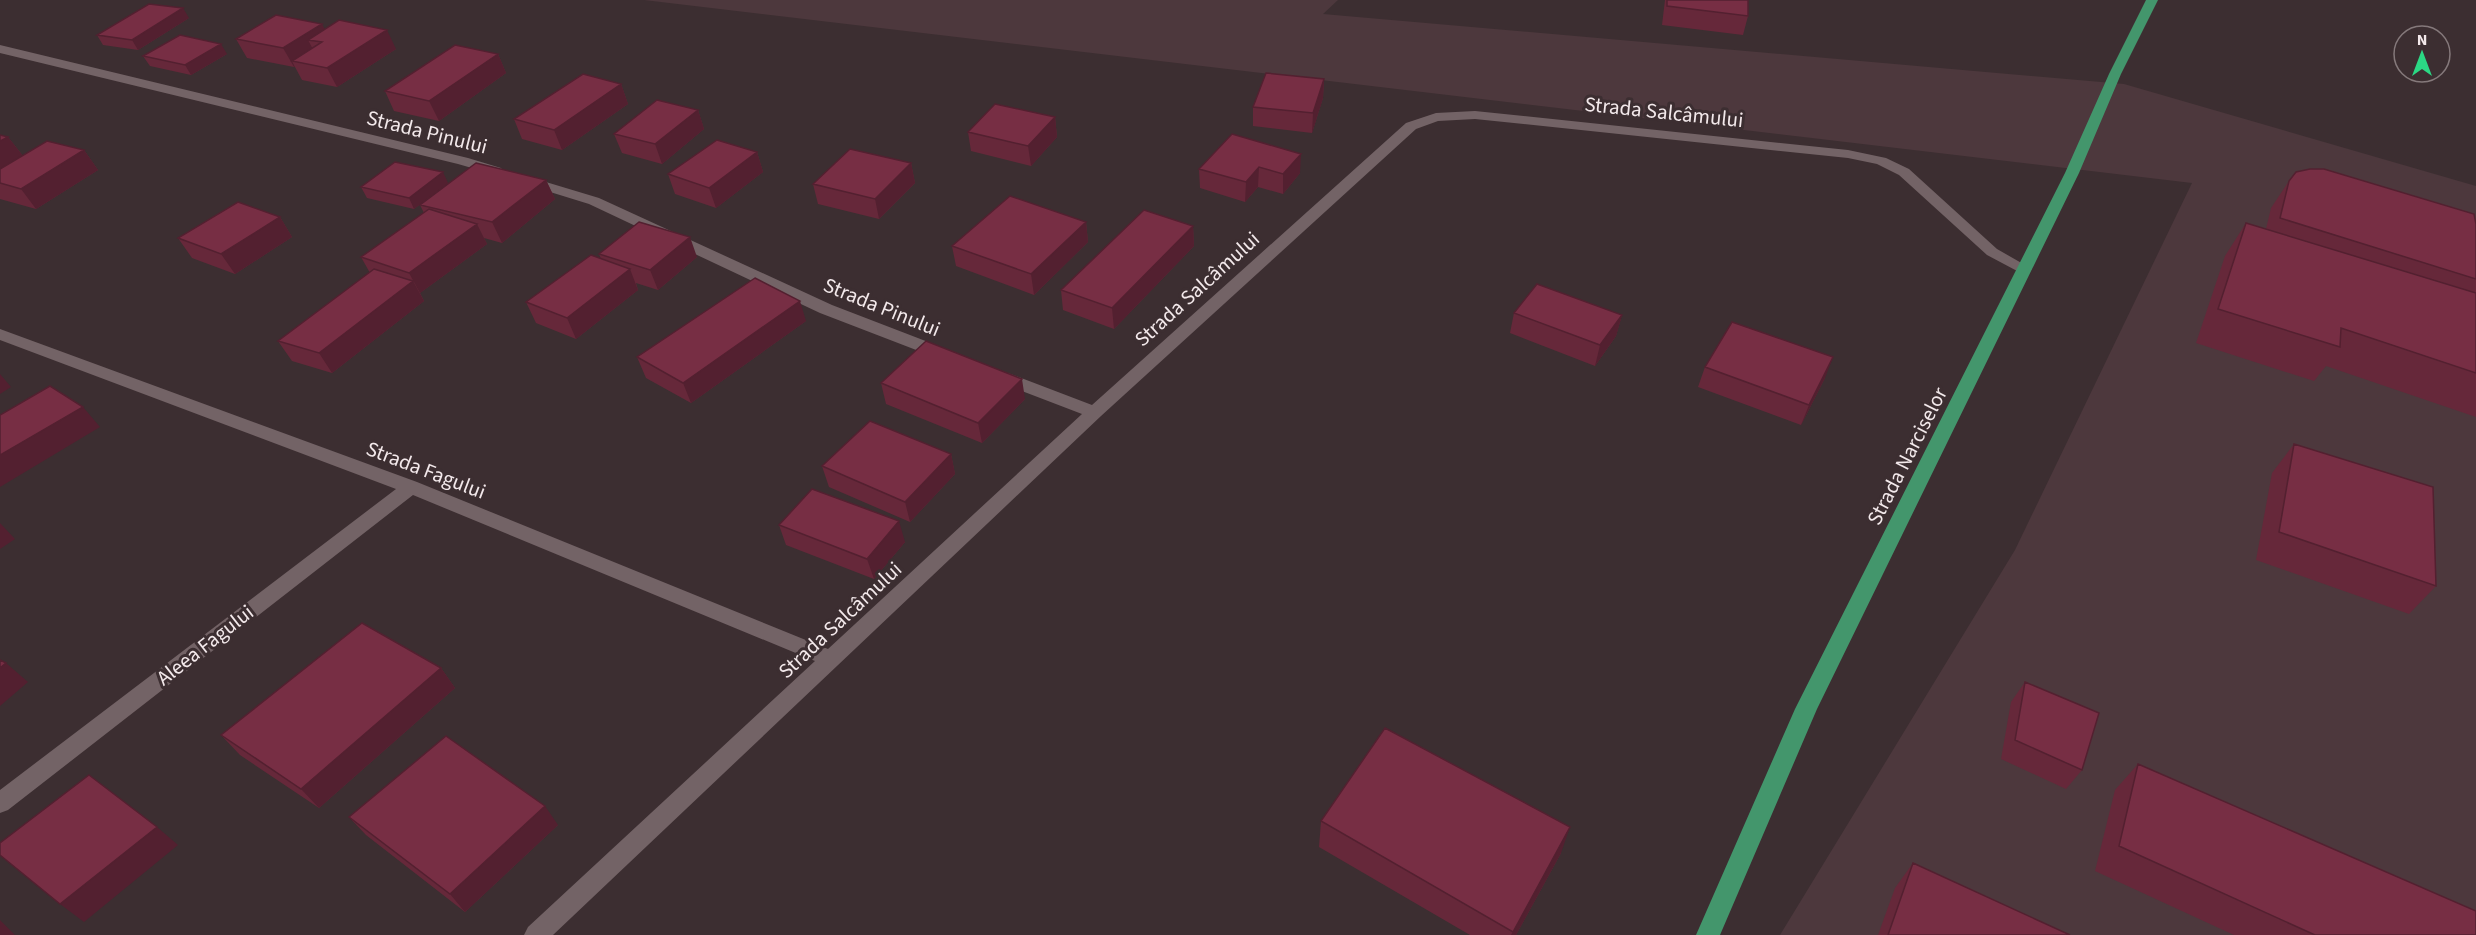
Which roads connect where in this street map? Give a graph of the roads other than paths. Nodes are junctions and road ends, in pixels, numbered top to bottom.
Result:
1 (2151, 0) edge
2 (0, 49) edge
3 (2024, 269) junction
4 (0, 334) edge
5 (955, 359) edge
6 (987, 371) edge
7 (1095, 412) junction
8 (411, 487) junction
9 (831, 659) junction
10 (0, 803) edge
11 (536, 935) edge
12 (1708, 935) edge

1 - 3 main road, Strada Narciselor
2 - 5 street, Strada Pinului
3 - 7 street, Strada Salcâmului
3 - 12 main road, Strada Narciselor
4 - 8 street, Strada Fagului
6 - 7 street
7 - 9 street, Strada Salcâmului
8 - 9 street, Strada Fagului
8 - 10 street, Aleea Fagului
9 - 11 street, Strada Salcâmului

